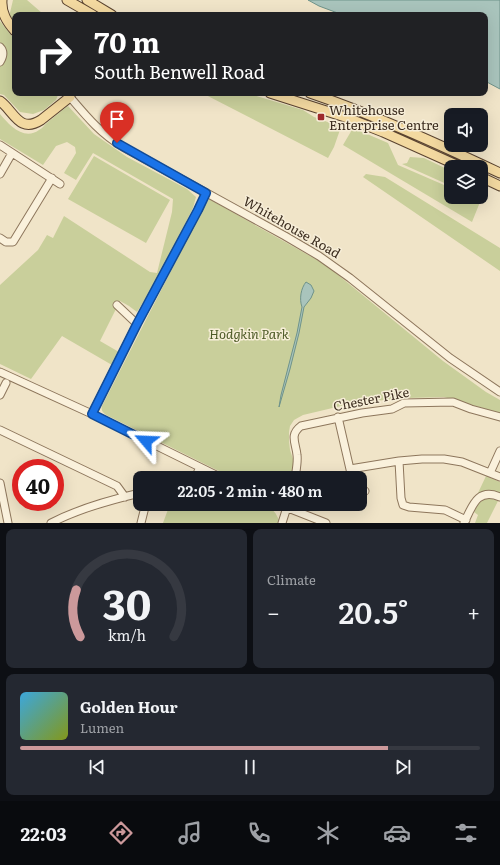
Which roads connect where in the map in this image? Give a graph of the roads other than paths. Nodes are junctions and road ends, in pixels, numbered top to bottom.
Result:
1 (2, 0) edge
2 (8, 0) edge
3 (67, 0) edge
4 (87, 0) edge
5 (88, 12) edge
6 (107, 12) edge
7 (5, 16) junction
8 (12, 27) edge
9 (0, 47) edge
10 (0, 62) edge
11 (67, 96) edge
12 (69, 96) edge
13 (279, 96) edge
14 (319, 96) edge
15 (0, 101) edge
16 (0, 145) edge
17 (12, 153) junction
18 (445, 160) edge
19 (500, 173) edge
20 (0, 174) edge
21 (52, 178) junction
22 (488, 180) edge
23 (60, 184) dead end
24 (500, 186) edge
25 (206, 193) junction
26 (0, 238) edge
27 (117, 305) dead end
28 (137, 324) junction
29 (0, 372) edge
30 (6, 383) dead end
31 (500, 392) edge
32 (0, 395) edge
33 (92, 414) junction
34 (338, 417) junction
35 (500, 417) edge
36 (0, 430) edge
37 (500, 451) edge
38 (398, 461) junction
39 (200, 467) junction
40 (350, 469) joint
41 (198, 471) edge
42 (208, 471) edge
43 (296, 471) edge
44 (490, 473) junction
45 (500, 477) edge
46 (0, 483) edge
47 (133, 495) edge
48 (125, 497) junction
49 (500, 497) edge
50 (144, 511) edge
51 (286, 511) edge
52 (298, 511) edge
53 (5, 519) edge
54 (465, 521) edge
55 (50, 523) edge
56 (141, 523) edge
57 (282, 523) edge
58 (326, 523) edge

1 - 7 main road
2 - 7 main road
3 - 5 main road
4 - 6 main road
7 - 8 main road
9 - 10 street
11 - 15 main road
12 - 25 street, Whitehouse Road
13 - 18 main road
14 - 19 main road
16 - 17 street
17 - 20 street
17 - 21 street
21 - 23 street
21 - 26 street
22 - 24 main road
25 - 28 street
25 - 31 street, Whitehouse Road
27 - 28 street
28 - 33 street
29 - 33 street
30 - 32 street
33 - 39 street
34 - 35 street, Chester Pike
34 - 40 street
34 - 43 street, Chester Pike
36 - 48 street
37 - 44 street
38 - 40 street
38 - 44 street
38 - 54 street
39 - 41 street
39 - 42 street
44 - 45 street
46 - 53 street
47 - 48 street
48 - 55 street
49 - 54 street
50 - 56 street
51 - 57 street
52 - 58 street

